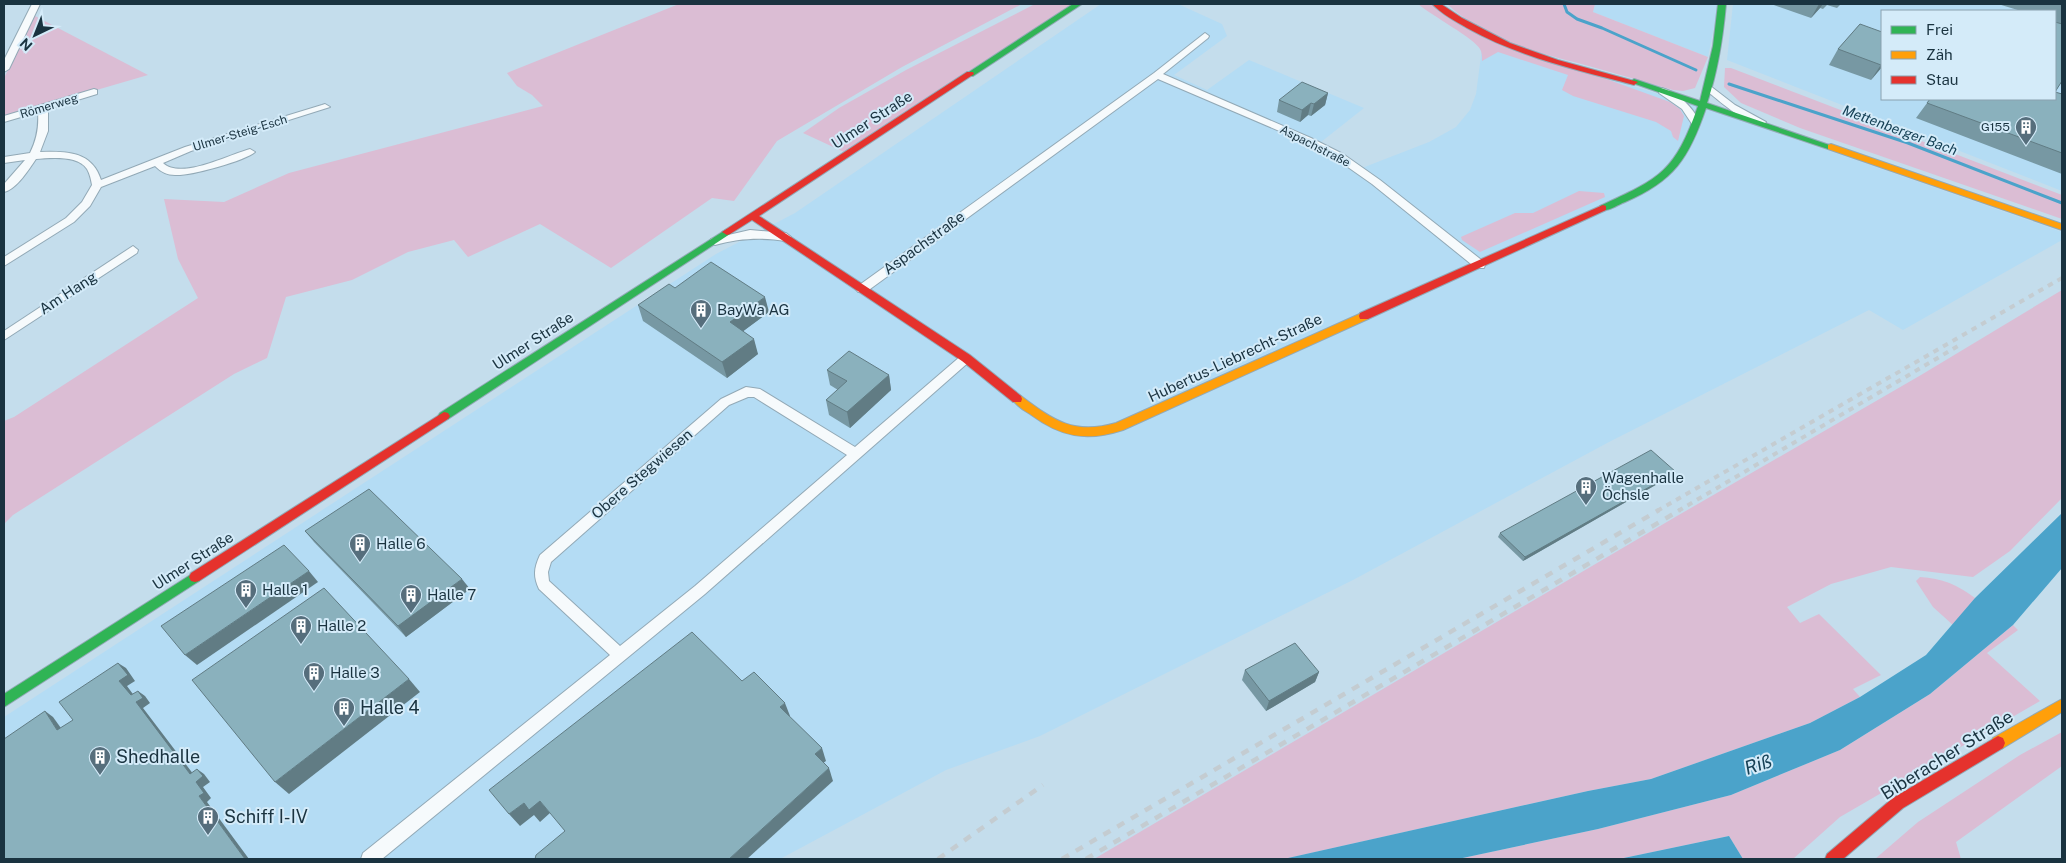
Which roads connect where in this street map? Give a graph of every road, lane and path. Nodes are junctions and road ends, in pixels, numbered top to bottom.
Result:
1 (36, 4) edge
2 (1078, 4) edge
3 (1436, 4) edge
4 (1722, 4) edge
5 (1205, 36) dead end
6 (4, 69) edge
7 (1156, 74) junction
8 (1708, 88) junction
9 (1662, 91) junction
10 (94, 92) dead end
11 (1702, 104) junction
12 (43, 107) junction
13 (325, 107) dead end
14 (4, 119) edge
15 (1695, 122) junction
16 (1770, 127) junction
17 (250, 152) dead end
18 (32, 156) junction
19 (4, 160) edge
20 (156, 161) junction
21 (97, 185) junction
22 (4, 190) edge
23 (753, 216) junction
24 (2060, 226) edge
25 (786, 237) junction
26 (713, 242) junction
27 (133, 250) dead end
28 (4, 262) edge
29 (1480, 265) junction
30 (862, 289) junction
31 (4, 336) edge
32 (966, 358) junction
33 (856, 454) junction
34 (620, 655) junction
35 (4, 701) edge
36 (2062, 705) edge
37 (369, 859) edge
38 (1832, 859) edge

1 - 6 street
2 - 23 main road, Ulmer Straße
3 - 9 main road
4 - 8 main road, Hubertus-Liebrecht-Straße
5 - 7 street, Aspachstraße
7 - 29 street, Aspachstraße
7 - 30 street, Aspachstraße
8 - 11 main road, Hubertus-Liebrecht-Straße
8 - 16 street
9 - 11 main road
9 - 15 street
10 - 12 street, Römerweg
11 - 15 main road, Hubertus-Liebrecht-Straße
11 - 16 main road
12 - 14 street, Römerweg
12 - 18 street
13 - 20 street, Ulmer-Steig-Esch
15 - 29 main road, Hubertus-Liebrecht-Straße
16 - 24 main road
17 - 20 street, Ulmer-Steig-Esch
18 - 19 street
18 - 21 street
18 - 22 street
20 - 21 street, Ulmer-Steig-Esch
21 - 28 street
23 - 25 main road, Hubertus-Liebrecht-Straße
23 - 26 main road, Ulmer Straße
25 - 26 street, Hubertus-Liebrecht-Straße
25 - 30 main road, Hubertus-Liebrecht-Straße
26 - 35 main road, Ulmer Straße
27 - 31 street, Am Hang
29 - 32 main road, Hubertus-Liebrecht-Straße
30 - 32 main road, Hubertus-Liebrecht-Straße
32 - 33 street
33 - 34 street
33 - 34 street, Obere Stegwiesen
34 - 37 street
36 - 38 main road, Biberacher Straße

